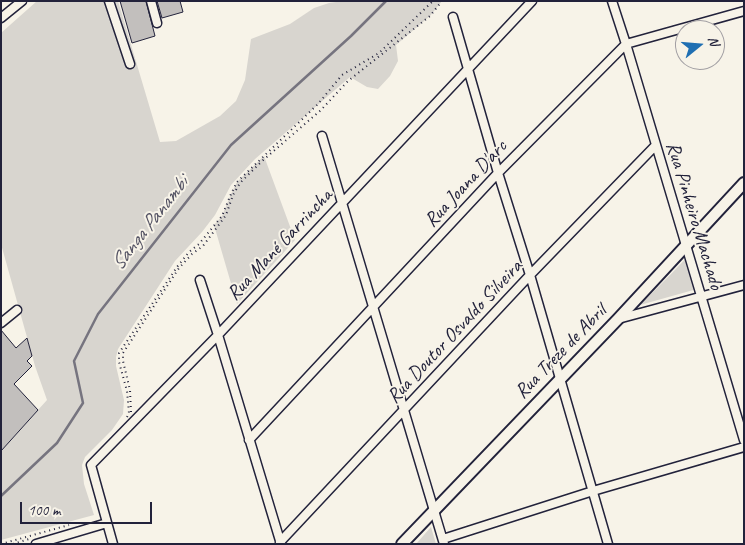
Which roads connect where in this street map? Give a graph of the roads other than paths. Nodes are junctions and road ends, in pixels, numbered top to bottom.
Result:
1 (22, 1) edge
2 (109, 1) edge
3 (150, 1) edge
4 (532, 1) edge
5 (612, 1) edge
6 (744, 11) edge
7 (453, 17) dead end
8 (1, 18) edge
9 (157, 23) dead end
10 (626, 44) junction
11 (130, 64) dead end
12 (468, 68) junction
13 (322, 136) dead end
14 (655, 146) junction
15 (498, 173) junction
16 (744, 183) edge
17 (342, 203) junction
18 (686, 244) junction
19 (530, 275) junction
20 (200, 280) dead end
21 (744, 284) edge
22 (701, 297) junction
23 (373, 306) junction
24 (17, 310) dead end
25 (618, 319) junction
26 (1, 323) edge
27 (218, 335) junction
28 (560, 378) junction
29 (405, 411) junction
30 (249, 440) junction
31 (744, 440) edge
32 (744, 447) edge
33 (593, 491) junction
34 (434, 510) junction
35 (107, 523) junction
36 (444, 541) edge
37 (280, 543) edge
38 (36, 544) edge
39 (112, 544) edge
40 (402, 544) edge
41 (608, 544) edge

1 - 8 street
2 - 11 street
3 - 9 street
4 - 12 street, Rua Mané Garrincha
5 - 10 street, Rua Pinheiro Machado
6 - 10 street, Rua Joana D'arc
7 - 12 street
10 - 14 street, Rua Pinheiro Machado
10 - 15 street, Rua Joana D'arc
12 - 15 street
12 - 17 street, Rua Mané Garrincha
13 - 17 street
14 - 18 street, Rua Pinheiro Machado
14 - 19 street, Rua Doutor Osvaldo Silveira
15 - 19 street
15 - 23 street, Rua Joana D'arc
16 - 18 street, Rua Treze de Abril
17 - 23 street
17 - 27 street, Rua Mané Garrincha
18 - 22 street, Rua Pinheiro Machado
18 - 25 street, Rua Treze de Abril
19 - 28 street
19 - 29 street, Rua Doutor Osvaldo Silveira
20 - 27 street
21 - 22 street
22 - 25 street
22 - 31 street, Rua Pinheiro Machado
23 - 29 street
23 - 30 street, Rua Joana D'arc
24 - 26 street
25 - 28 street, Rua Treze de Abril
27 - 30 street
27 - 35 street, Rua Mané Garrincha
28 - 33 street
28 - 34 street, Rua Treze de Abril
29 - 34 street
29 - 37 street, Rua Doutor Osvaldo Silveira
30 - 37 street
32 - 33 street
33 - 36 street
33 - 41 street
34 - 36 street
34 - 40 street, Rua Treze de Abril
35 - 38 street
35 - 39 street

